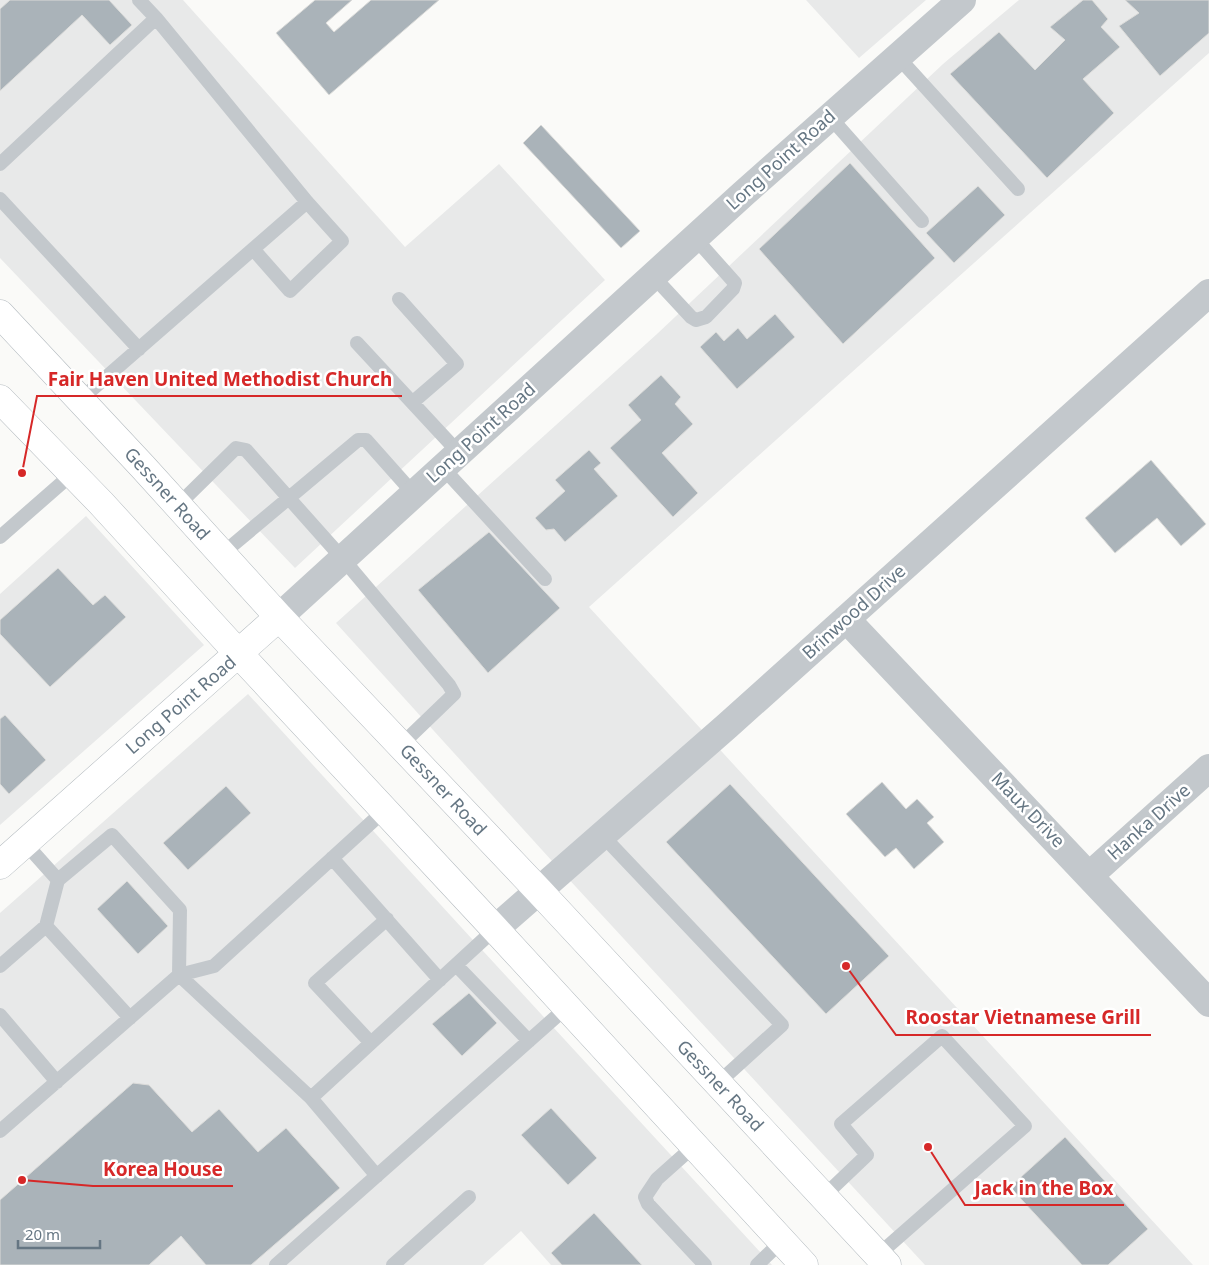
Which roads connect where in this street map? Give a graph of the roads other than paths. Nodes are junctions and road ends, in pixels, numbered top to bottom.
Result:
1 (139, 0) edge
2 (962, 0) edge
3 (156, 18) junction
4 (898, 56) junction
5 (830, 117) junction
6 (0, 164) edge
7 (1018, 189) dead end
8 (0, 200) edge
9 (307, 202) junction
10 (922, 220) dead end
11 (695, 238) junction
12 (253, 249) junction
13 (653, 276) junction
14 (1209, 293) edge
15 (400, 298) dead end
16 (0, 314) edge
17 (357, 343) dead end
18 (139, 349) junction
19 (0, 399) edge
20 (80, 400) junction
21 (412, 402) junction
22 (451, 460) junction
23 (72, 474) junction
24 (414, 494) junction
25 (288, 498) junction
26 (178, 505) junction
27 (0, 537) edge
28 (222, 554) junction
29 (343, 559) junction
30 (545, 579) dead end
31 (279, 617) junction
32 (846, 619) junction
33 (239, 654) junction
34 (401, 745) junction
35 (1209, 768) edge
36 (385, 810) junction
37 (602, 835) junction
38 (25, 843) junction
39 (332, 858) junction
40 (0, 865) edge
41 (1090, 875) junction
42 (58, 880) junction
43 (539, 891) junction
44 (387, 919) junction
45 (46, 926) junction
46 (495, 929) junction
47 (456, 965) junction
48 (0, 966) edge
49 (179, 975) junction
50 (440, 980) junction
51 (1209, 1003) edge
52 (567, 1007) junction
53 (0, 1016) edge
54 (130, 1018) junction
55 (529, 1041) junction
56 (371, 1043) junction
57 (57, 1082) junction
58 (718, 1083) junction
59 (311, 1098) junction
60 (0, 1132) edge
61 (694, 1146) junction
62 (377, 1176) junction
63 (824, 1196) junction
64 (469, 1197) dead end
65 (782, 1241) junction
66 (877, 1262) edge
67 (276, 1265) edge
68 (393, 1265) edge
69 (705, 1265) edge
70 (757, 1265) edge
71 (804, 1265) edge

1 - 3 lane
2 - 4 street, Long Point Road
3 - 6 lane
3 - 9 lane
4 - 5 street, Long Point Road
4 - 7 lane
5 - 10 lane
5 - 11 street, Long Point Road
8 - 18 lane
9 - 12 lane
9 - 12 lane
11 - 13 street, Long Point Road
11 - 13 lane
12 - 18 lane
13 - 22 street, Long Point Road
14 - 32 street, Brinwood Drive
15 - 21 lane
16 - 20 main road, Gessner Road
17 - 21 lane
18 - 20 lane
19 - 23 main road
20 - 26 main road, Gessner Road
21 - 22 lane
22 - 24 street, Long Point Road
22 - 30 lane
23 - 27 lane
23 - 33 main road
24 - 25 lane
24 - 29 street, Long Point Road
25 - 26 lane
25 - 28 lane
25 - 29 lane
26 - 28 main road, Gessner Road
28 - 31 main road, Gessner Road
29 - 31 street, Long Point Road
29 - 34 lane
31 - 33 main road, Long Point Road
31 - 34 main road, Gessner Road
32 - 37 street, Brinwood Drive
32 - 41 street, Maux Drive
33 - 36 main road
33 - 38 main road, Long Point Road
34 - 43 main road, Gessner Road
35 - 41 street, Hanka Drive
36 - 39 lane
36 - 46 main road
37 - 43 street, Brinwood Drive
37 - 58 lane
38 - 40 main road, Long Point Road
38 - 42 lane
39 - 44 lane
39 - 49 lane
41 - 51 street, Maux Drive
42 - 45 lane
42 - 49 lane
43 - 46 street, Brinwood Drive
43 - 58 main road, Gessner Road
44 - 50 lane
44 - 56 lane
45 - 48 lane
45 - 54 lane
46 - 47 lane
46 - 52 main road
47 - 50 lane
47 - 55 lane
49 - 54 lane
49 - 59 lane
50 - 56 lane
52 - 55 lane
52 - 61 main road
53 - 57 lane
54 - 57 lane
55 - 62 lane
56 - 59 lane
57 - 60 lane
58 - 63 main road, Gessner Road
59 - 62 lane
61 - 65 main road
61 - 69 lane
62 - 67 lane
63 - 66 main road, Gessner Road
63 - 66 lane
64 - 68 lane
65 - 70 lane
65 - 71 main road

